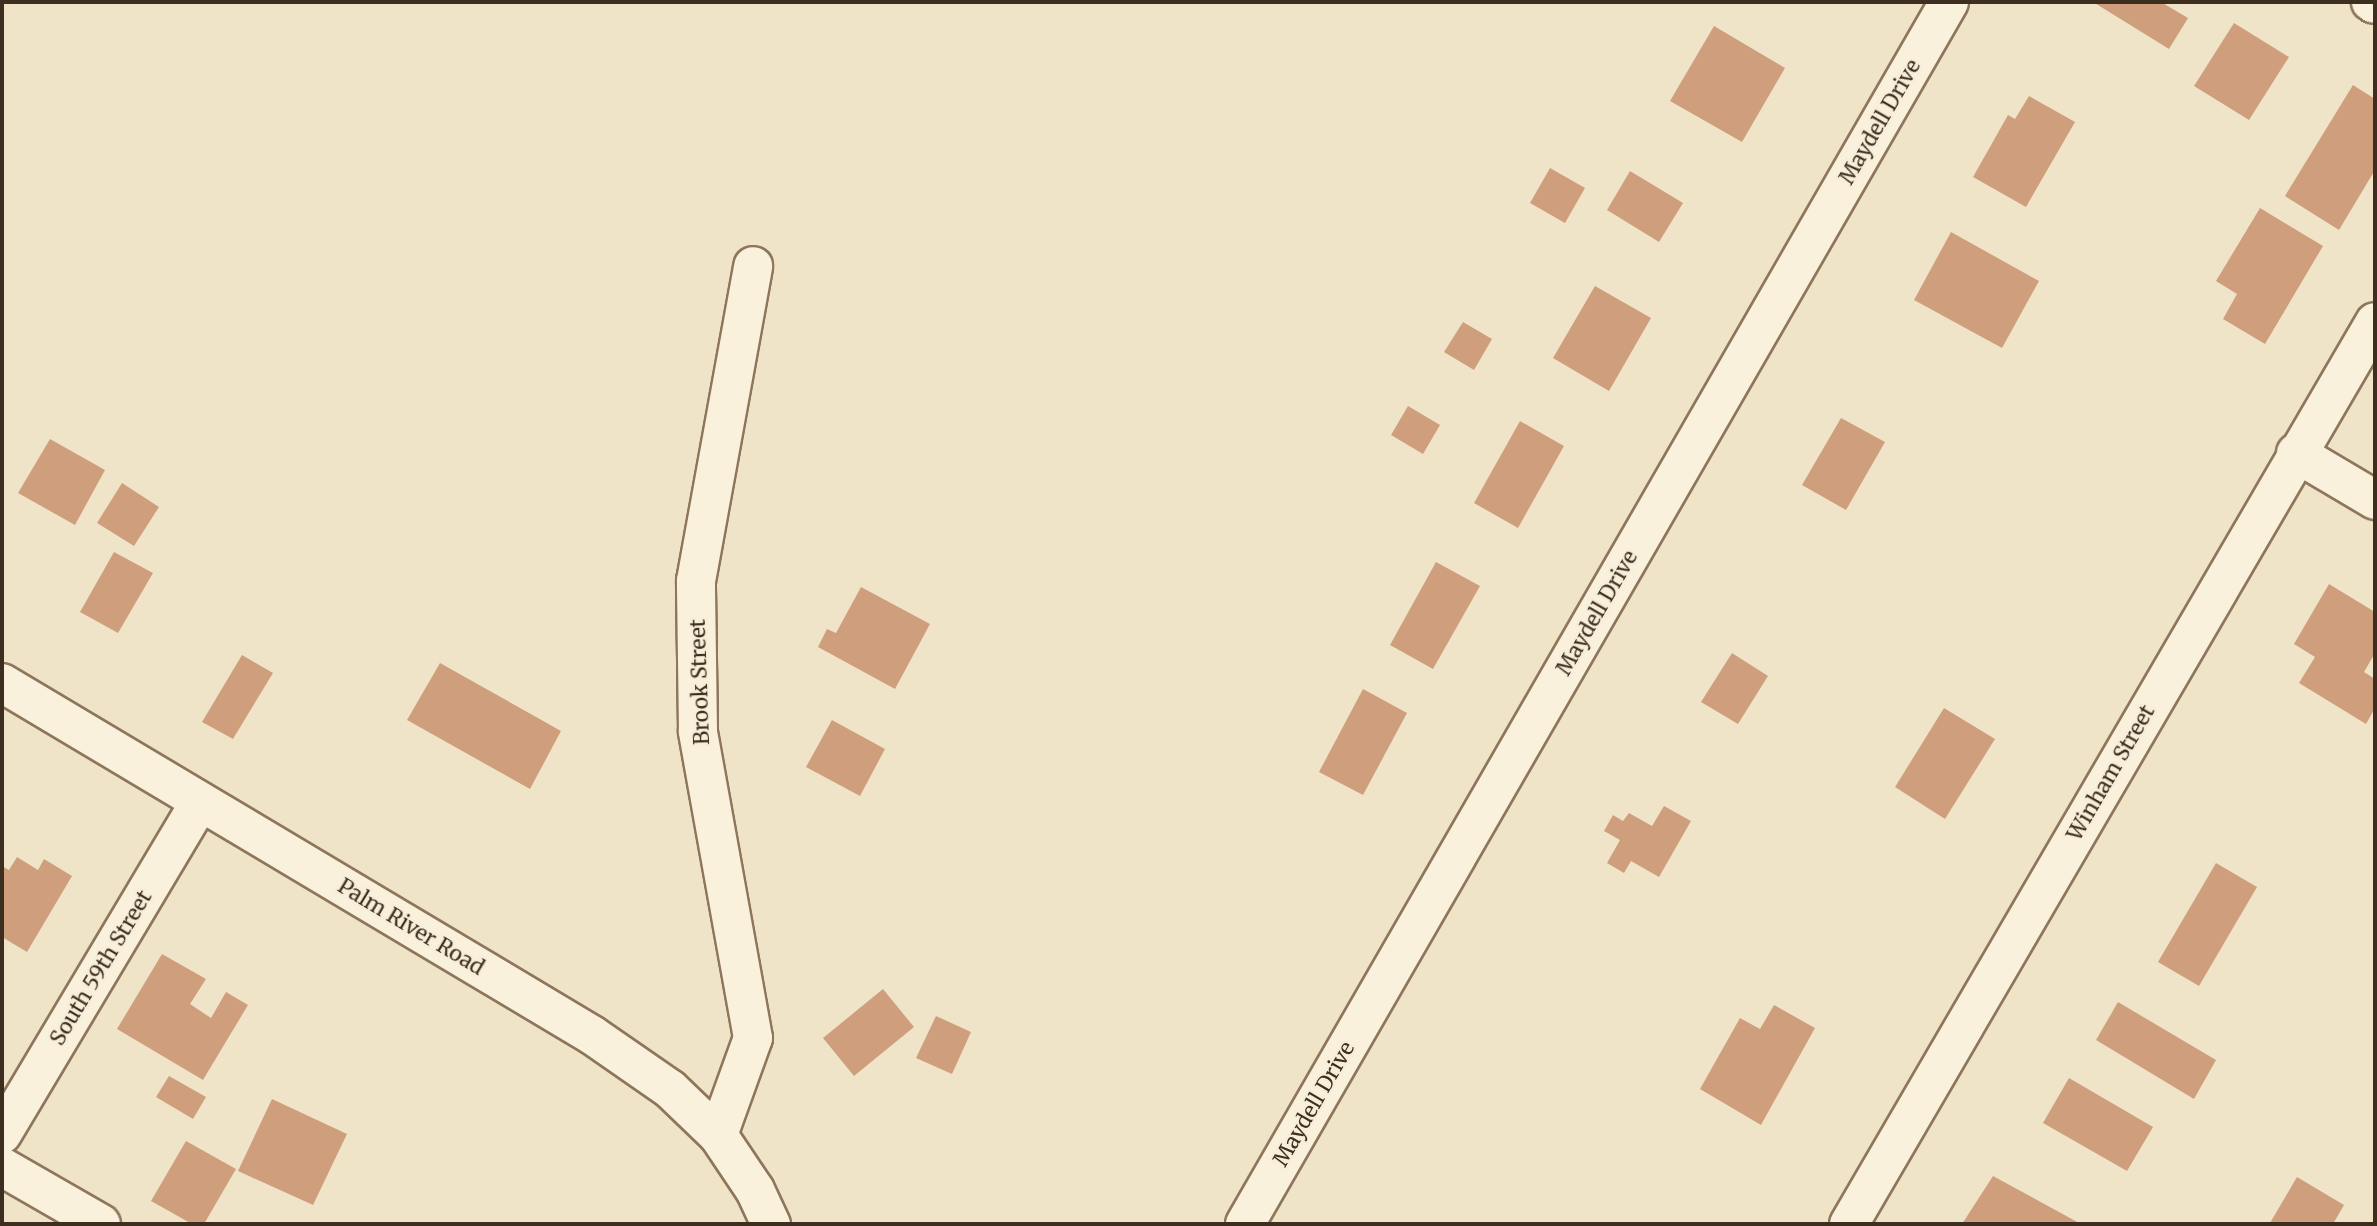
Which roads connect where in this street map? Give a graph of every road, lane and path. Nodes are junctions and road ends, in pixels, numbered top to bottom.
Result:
1 (1949, 2) edge
2 (753, 266) dead end
3 (2375, 322) edge
4 (2297, 453) junction
5 (2375, 500) edge
6 (2, 683) edge
7 (200, 802) junction
8 (2, 1134) edge
9 (718, 1135) junction
10 (2, 1167) edge
11 (101, 1224) edge
12 (771, 1224) edge
13 (1245, 1224) edge
14 (1849, 1224) edge

1 - 13 street, Maydell Drive
2 - 9 street, Brook Street
3 - 4 street, Winham Street
4 - 5 street
4 - 14 street, Winham Street
6 - 7 street, Palm River Road
7 - 8 street, South 59th Street
7 - 9 street, Palm River Road
9 - 12 street, Palm River Road
10 - 11 street

